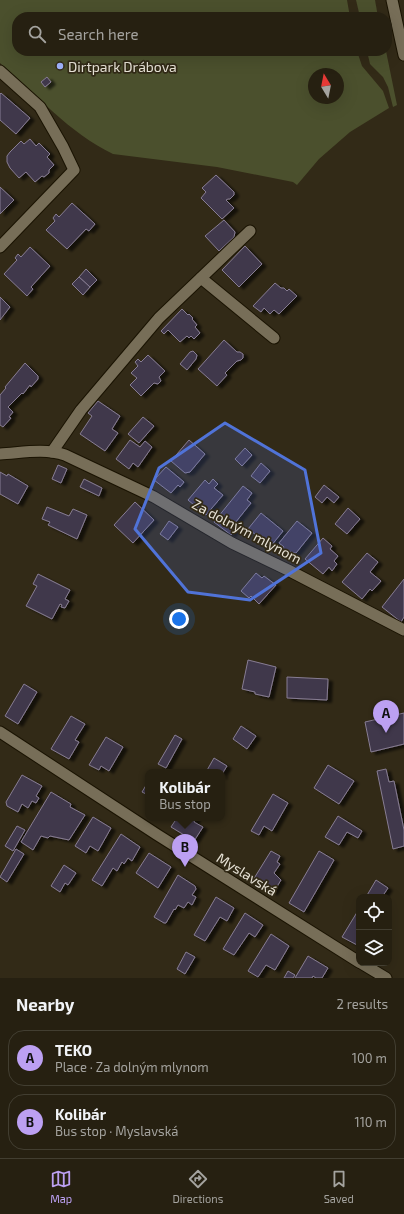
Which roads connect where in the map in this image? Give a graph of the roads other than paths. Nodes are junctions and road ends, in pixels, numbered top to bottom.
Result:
1 (392, 0) edge
2 (401, 27) edge
3 (404, 55) edge
4 (0, 71) edge
5 (250, 231) dead end
6 (0, 247) edge
7 (201, 278) junction
8 (274, 338) dead end
9 (52, 452) junction
10 (0, 454) edge
11 (404, 630) edge
12 (0, 732) edge
13 (356, 959) edge
14 (366, 966) edge
15 (386, 978) edge

1 - 2 street
2 - 3 street
4 - 6 street
5 - 7 street
7 - 8 street
7 - 9 street
9 - 10 street, Za dolným mlynom
9 - 11 street, Za dolným mlynom
12 - 13 street, Myslavská
14 - 15 street, Myslavská

